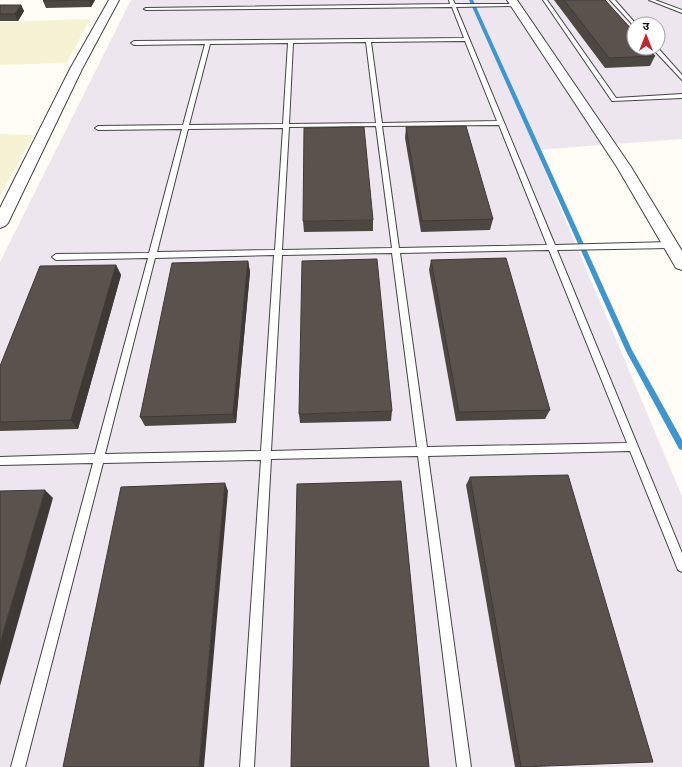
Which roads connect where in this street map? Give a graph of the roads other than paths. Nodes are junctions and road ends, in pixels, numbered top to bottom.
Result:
1 (114, 0) edge
2 (545, 0) edge
3 (612, 0) edge
4 (652, 0) edge
5 (514, 2) edge
6 (453, 3) edge
7 (146, 9) dead end
8 (682, 12) edge
9 (626, 16) edge
10 (468, 39) junction
11 (368, 40) junction
12 (291, 41) junction
13 (208, 42) junction
14 (134, 43) dead end
15 (662, 56) edge
16 (682, 78) edge
17 (682, 96) edge
18 (502, 123) junction
19 (379, 124) junction
20 (286, 125) junction
21 (186, 127) junction
22 (98, 128) dead end
23 (0, 222) edge
24 (670, 245) junction
25 (553, 247) junction
26 (396, 250) junction
27 (278, 252) junction
28 (152, 255) junction
29 (56, 257) dead end
30 (682, 264) edge
31 (634, 447) junction
32 (423, 452) junction
33 (266, 455) junction
34 (99, 459) junction
35 (0, 460) edge
36 (682, 566) edge
37 (18, 767) edge
38 (247, 767) edge
39 (464, 767) edge

1 - 23 street
2 - 17 lane
3 - 9 lane
4 - 8 lane
5 - 6 lane
5 - 24 street
6 - 7 lane
6 - 10 lane
10 - 11 lane
10 - 18 lane
11 - 12 lane
11 - 19 lane
12 - 13 lane
12 - 20 lane
13 - 14 lane
13 - 21 lane
15 - 16 lane
18 - 19 lane
18 - 25 lane
19 - 20 lane
19 - 26 lane
20 - 21 lane
20 - 27 lane
21 - 22 lane
21 - 28 lane
24 - 25 lane
24 - 30 street
25 - 26 lane
25 - 31 lane
26 - 27 lane
26 - 32 lane
27 - 28 lane
27 - 33 lane
28 - 29 lane
28 - 34 lane
31 - 32 lane
31 - 36 lane
32 - 33 lane
32 - 39 lane
33 - 34 lane
33 - 38 lane
34 - 35 lane
34 - 37 lane

